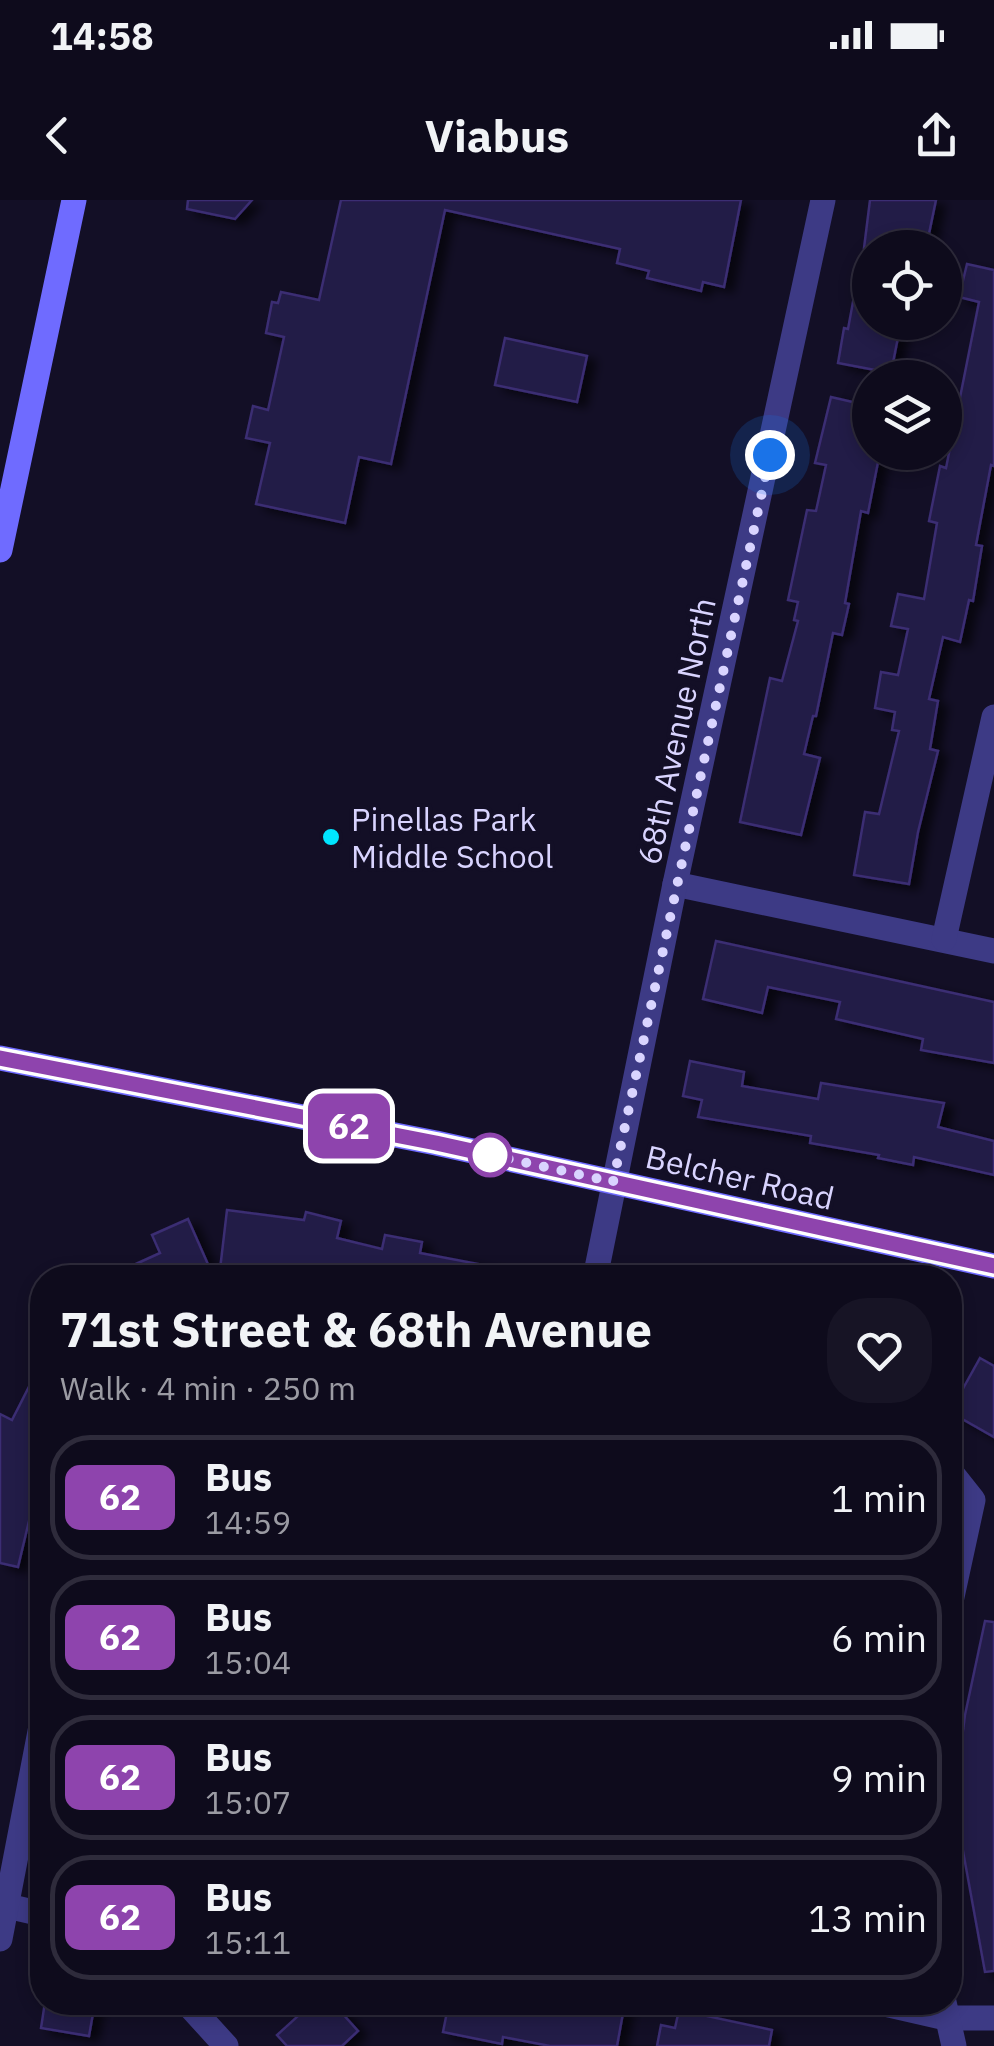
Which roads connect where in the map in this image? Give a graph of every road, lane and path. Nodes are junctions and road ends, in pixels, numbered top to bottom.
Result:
1 (74, 200) edge
2 (823, 200) edge
3 (0, 550) edge
4 (994, 717) edge
5 (675, 884) junction
6 (944, 939) junction
7 (994, 951) edge
8 (0, 1058) edge
9 (613, 1182) junction
10 (598, 1265) edge
11 (994, 1266) edge
12 (962, 1486) edge
13 (962, 1551) edge
14 (30, 1784) edge
15 (7, 1906) junction
16 (30, 1911) edge
17 (0, 1939) edge
18 (962, 2013) edge
19 (198, 2015) edge
20 (946, 2015) edge
21 (994, 2018) edge
22 (226, 2046) edge
23 (954, 2046) edge

1 - 3 main road
2 - 5 street, 68th Avenue North
4 - 6 street
5 - 6 street
5 - 9 street, 68th Avenue North
6 - 7 street
8 - 9 main road, Belcher Road
9 - 10 street, 68th Avenue North
9 - 11 main road, Belcher Road
12 - 13 street
14 - 15 street
15 - 16 street
15 - 17 street
18 - 21 street
19 - 22 street
20 - 23 street

